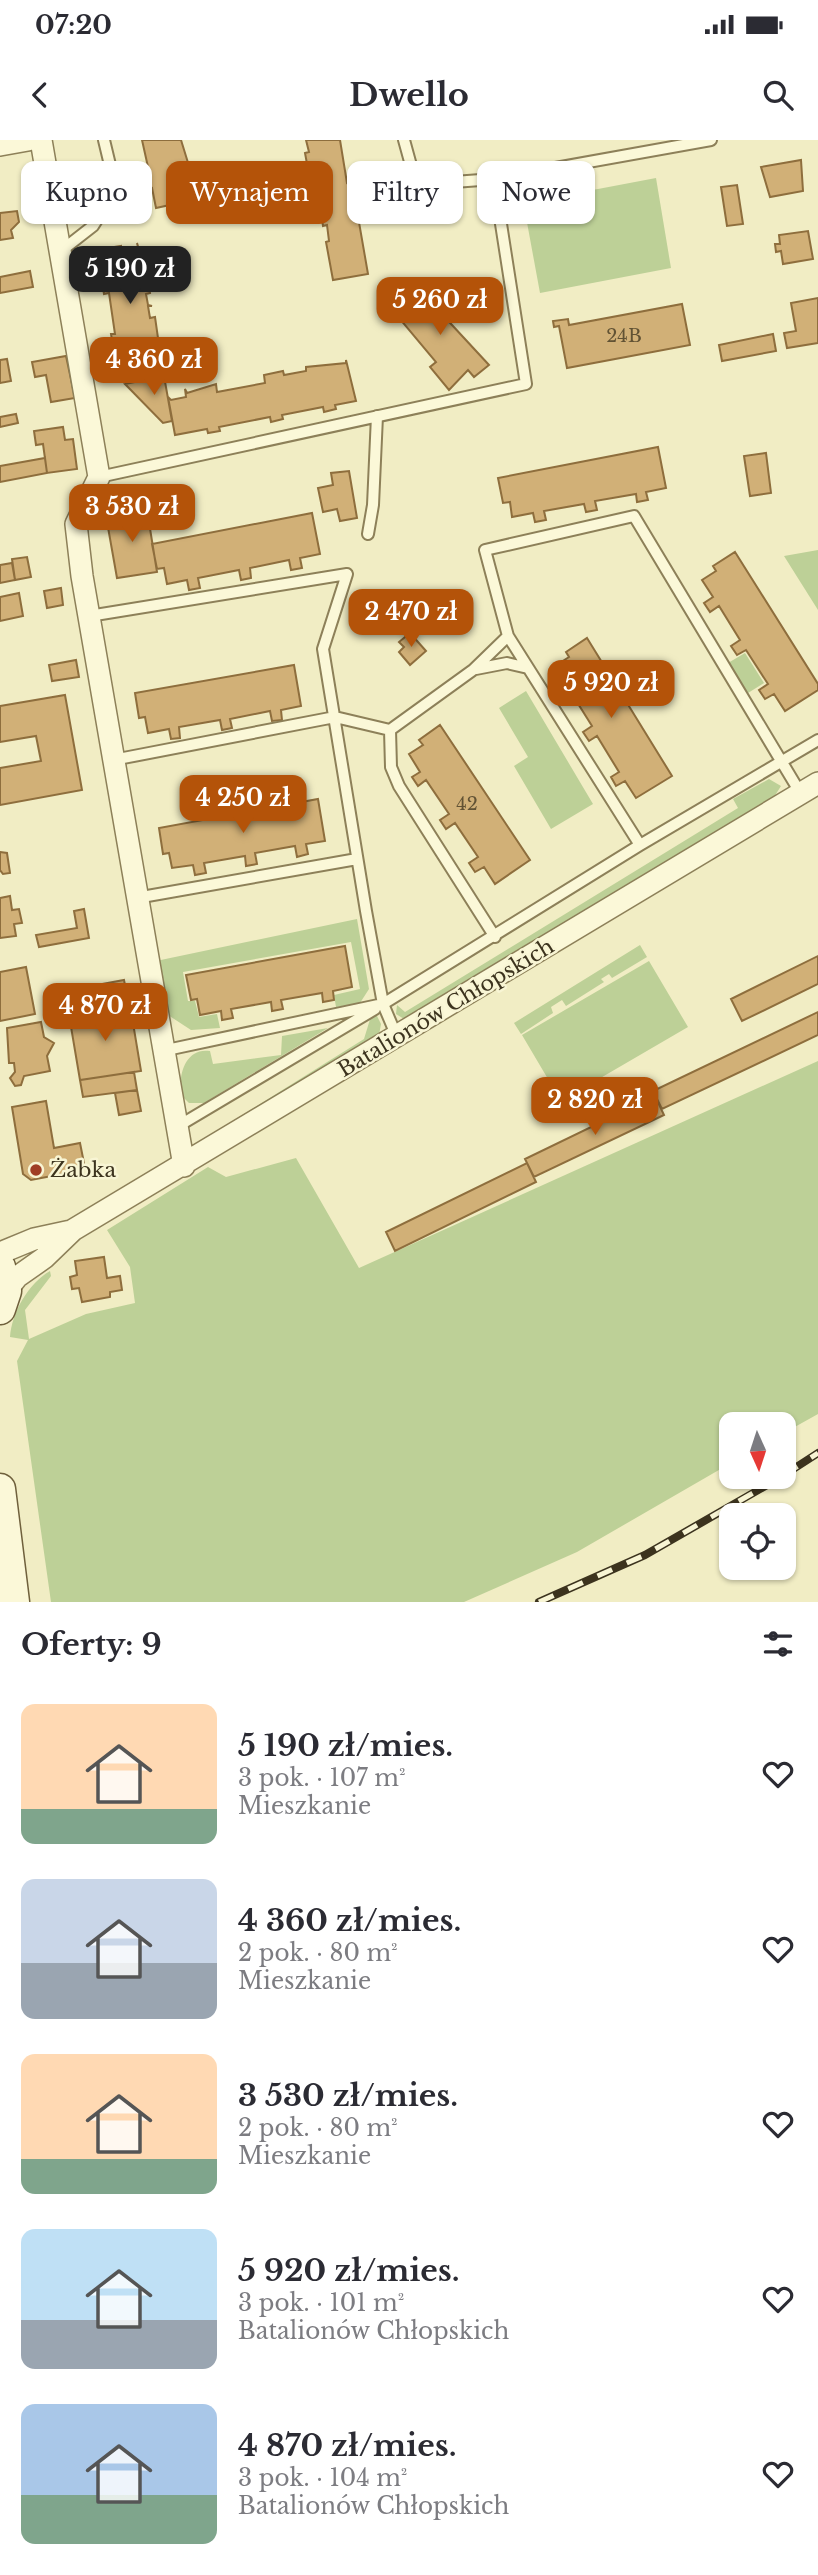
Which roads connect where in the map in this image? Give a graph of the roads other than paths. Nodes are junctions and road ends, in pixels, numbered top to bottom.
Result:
1 (28, 140) edge
2 (41, 140) edge
3 (104, 140) edge
4 (404, 140) edge
5 (711, 140) edge
6 (0, 145) edge
7 (594, 161) edge
8 (477, 180) edge
9 (501, 224) edge
10 (58, 253) junction
11 (377, 416) junction
12 (99, 477) junction
13 (368, 534) dead end
14 (89, 616) junction
15 (509, 636) junction
16 (528, 668) junction
17 (473, 670) junction
18 (335, 717) junction
19 (390, 730) junction
20 (818, 740) edge
21 (113, 760) junction
22 (780, 761) junction
23 (809, 789) edge
24 (640, 845) junction
25 (358, 859) junction
26 (136, 898) junction
27 (495, 937) junction
28 (383, 1004) junction
29 (397, 1037) junction
30 (162, 1051) junction
31 (176, 1128) junction
32 (184, 1166) junction
33 (73, 1230) junction
34 (0, 1253) edge
35 (2, 1289) edge
36 (0, 1489) edge
37 (14, 1602) edge

1 - 6 street
2 - 10 street
3 - 10 lane
4 - 8 lane
5 - 7 lane
9 - 11 lane
10 - 12 street
11 - 12 lane
11 - 13 lane
12 - 14 street
14 - 18 lane
14 - 21 street
15 - 16 lane
15 - 17 lane
15 - 22 lane
16 - 17 lane
16 - 24 lane
17 - 19 lane
18 - 19 lane
18 - 21 lane
18 - 25 lane
19 - 27 lane
20 - 22 lane
21 - 26 street
22 - 23 lane
22 - 24 lane
23 - 29 street, Batalionów Chłopskich
24 - 27 lane
25 - 26 lane
25 - 28 lane
26 - 30 street
27 - 28 lane
28 - 29 lane
28 - 30 lane
28 - 31 lane
29 - 32 street, Batalionów Chłopskich
30 - 31 street
31 - 32 street
32 - 33 street, Batalionów Chłopskich
33 - 34 street, Batalionów Chłopskich
33 - 35 street, Batalionów Chłopskich
36 - 37 main road

